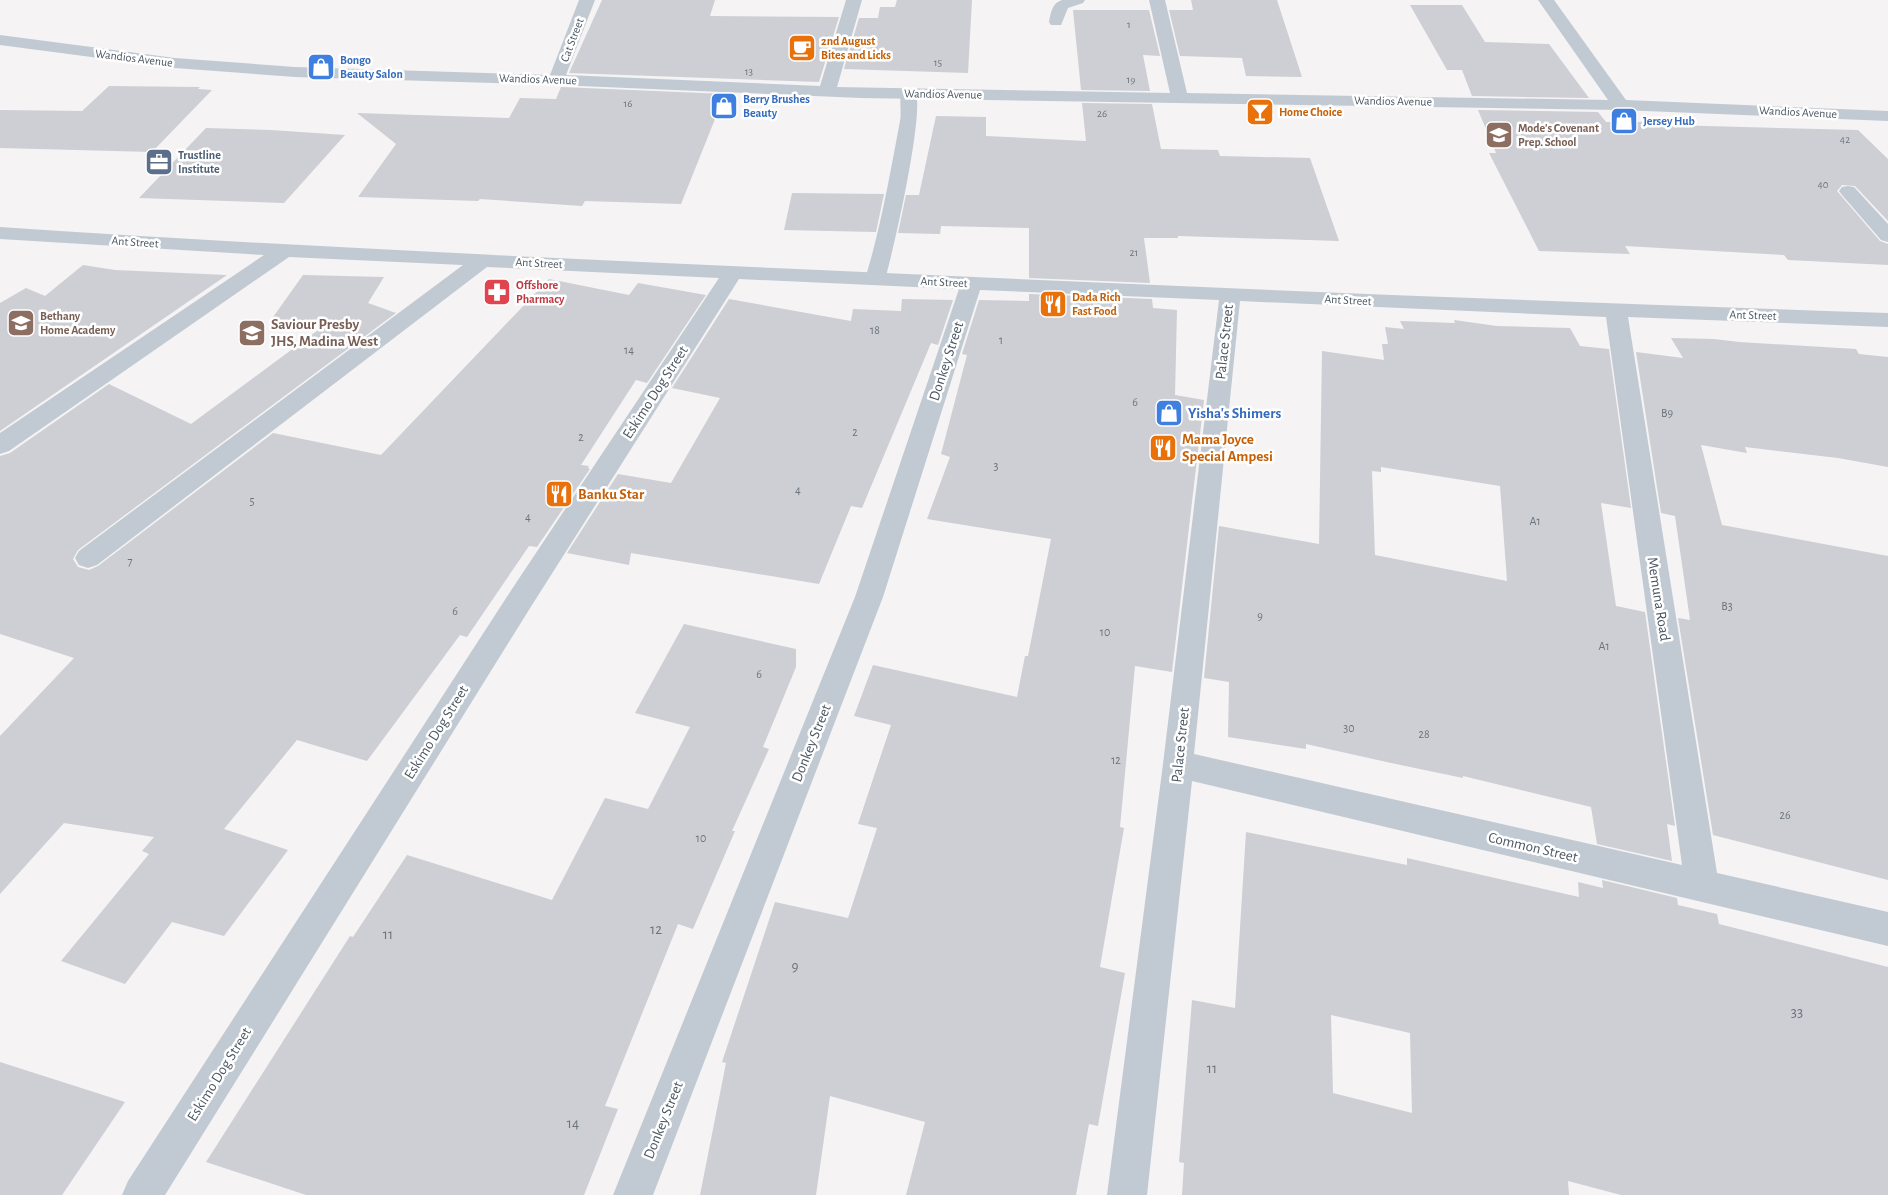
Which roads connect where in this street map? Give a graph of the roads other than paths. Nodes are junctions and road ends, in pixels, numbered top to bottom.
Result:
1 (587, 0) edge
2 (854, 0) edge
3 (1078, 0) edge
4 (1156, 0) edge
5 (1546, 0) edge
6 (1056, 22) dead end
7 (0, 40) edge
8 (556, 80) junction
9 (826, 91) junction
10 (910, 94) junction
11 (1180, 98) junction
12 (1621, 105) junction
13 (1888, 116) edge
14 (1848, 191) dead end
15 (1, 233) edge
16 (1888, 236) edge
17 (282, 252) junction
18 (483, 260) junction
19 (733, 272) junction
20 (875, 279) junction
21 (971, 284) junction
22 (1230, 294) junction
23 (1616, 311) junction
24 (1888, 320) edge
25 (0, 445) edge
26 (88, 558) dead end
27 (1178, 764) junction
28 (1702, 886) junction
29 (1888, 930) edge
30 (142, 1195) edge
31 (633, 1195) edge
32 (1127, 1195) edge

1 - 8 street, Cat Street
2 - 9 street
3 - 6 lane
4 - 11 street
5 - 12 street
7 - 8 street, Wandios Avenue
8 - 9 street, Wandios Avenue
9 - 10 street, Wandios Avenue
10 - 11 street, Wandios Avenue
10 - 20 lane
11 - 12 street, Wandios Avenue
12 - 13 street, Wandios Avenue
14 - 16 lane
15 - 17 street, Ant Street
17 - 18 street, Ant Street
17 - 25 street
18 - 19 street, Ant Street
18 - 26 street
19 - 20 street, Ant Street
19 - 30 street, Eskimo Dog Street
20 - 21 street, Ant Street
21 - 22 street, Ant Street
21 - 31 street, Donkey Street
22 - 23 street, Ant Street
22 - 27 street, Palace Street
23 - 24 street, Ant Street
23 - 28 street, Memuna Road
27 - 28 street, Common Street
27 - 32 street, Palace Street
28 - 29 street, Common Street

